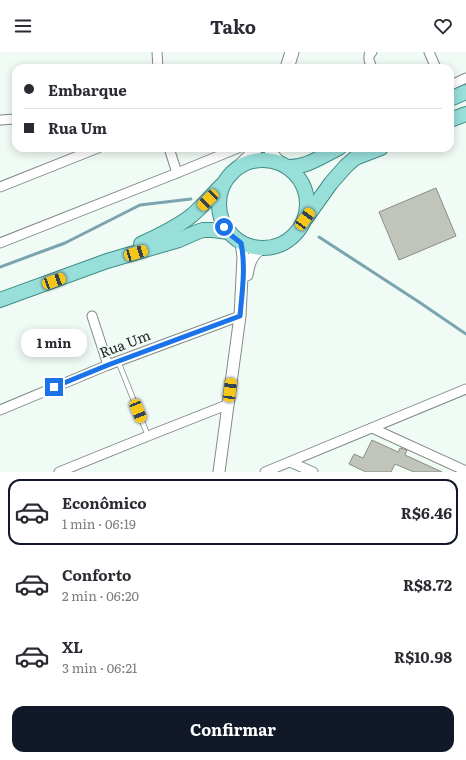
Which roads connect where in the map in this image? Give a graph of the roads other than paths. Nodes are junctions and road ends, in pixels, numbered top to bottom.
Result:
1 (157, 52) edge
2 (292, 52) edge
3 (372, 52) edge
4 (429, 52) edge
5 (158, 64) edge
6 (288, 64) edge
7 (370, 64) edge
8 (434, 64) edge
9 (466, 78) edge
10 (454, 84) edge
11 (466, 92) edge
12 (454, 97) edge
13 (466, 114) edge
14 (454, 118) edge
15 (12, 119) edge
16 (0, 120) edge
17 (88, 152) edge
18 (170, 152) edge
19 (229, 152) edge
20 (254, 152) edge
21 (272, 152) edge
22 (331, 152) edge
23 (371, 152) edge
24 (283, 165) junction
25 (240, 166) junction
26 (177, 174) junction
27 (223, 183) junction
28 (0, 187) edge
29 (305, 219) junction
30 (228, 232) junction
31 (0, 242) edge
32 (241, 243) junction
33 (261, 249) junction
34 (107, 261) junction
35 (0, 300) edge
36 (241, 301) junction
37 (92, 316) dead end
38 (240, 316) junction
39 (118, 362) junction
40 (108, 365) junction
41 (466, 389) edge
42 (229, 404) junction
43 (0, 410) edge
44 (372, 428) junction
45 (148, 436) junction
46 (290, 462) junction
47 (466, 471) edge
48 (59, 472) edge
49 (219, 472) edge
50 (265, 472) edge
51 (313, 472) edge

1 - 5 street
2 - 6 main road
3 - 7 street
4 - 8 street
9 - 10 street
11 - 12 main road
13 - 14 main road
15 - 16 street
17 - 28 street
18 - 26 street
19 - 26 street
20 - 25 main road
21 - 24 main road
22 - 24 main road
23 - 29 main road
24 - 25 main road
24 - 29 main road
25 - 27 main road
26 - 31 street
27 - 30 main road
27 - 34 main road
29 - 33 main road
30 - 32 main road
30 - 34 main road
32 - 33 main road
32 - 36 street
33 - 36 street
34 - 35 main road
36 - 38 street
37 - 40 street
38 - 39 street, Rua Um
38 - 42 street
39 - 40 street, Rua Um
39 - 45 lane
40 - 43 street, Rua Um
41 - 44 street
42 - 45 street
42 - 49 street
44 - 46 street
44 - 47 street
45 - 48 street
46 - 50 street
46 - 51 street

